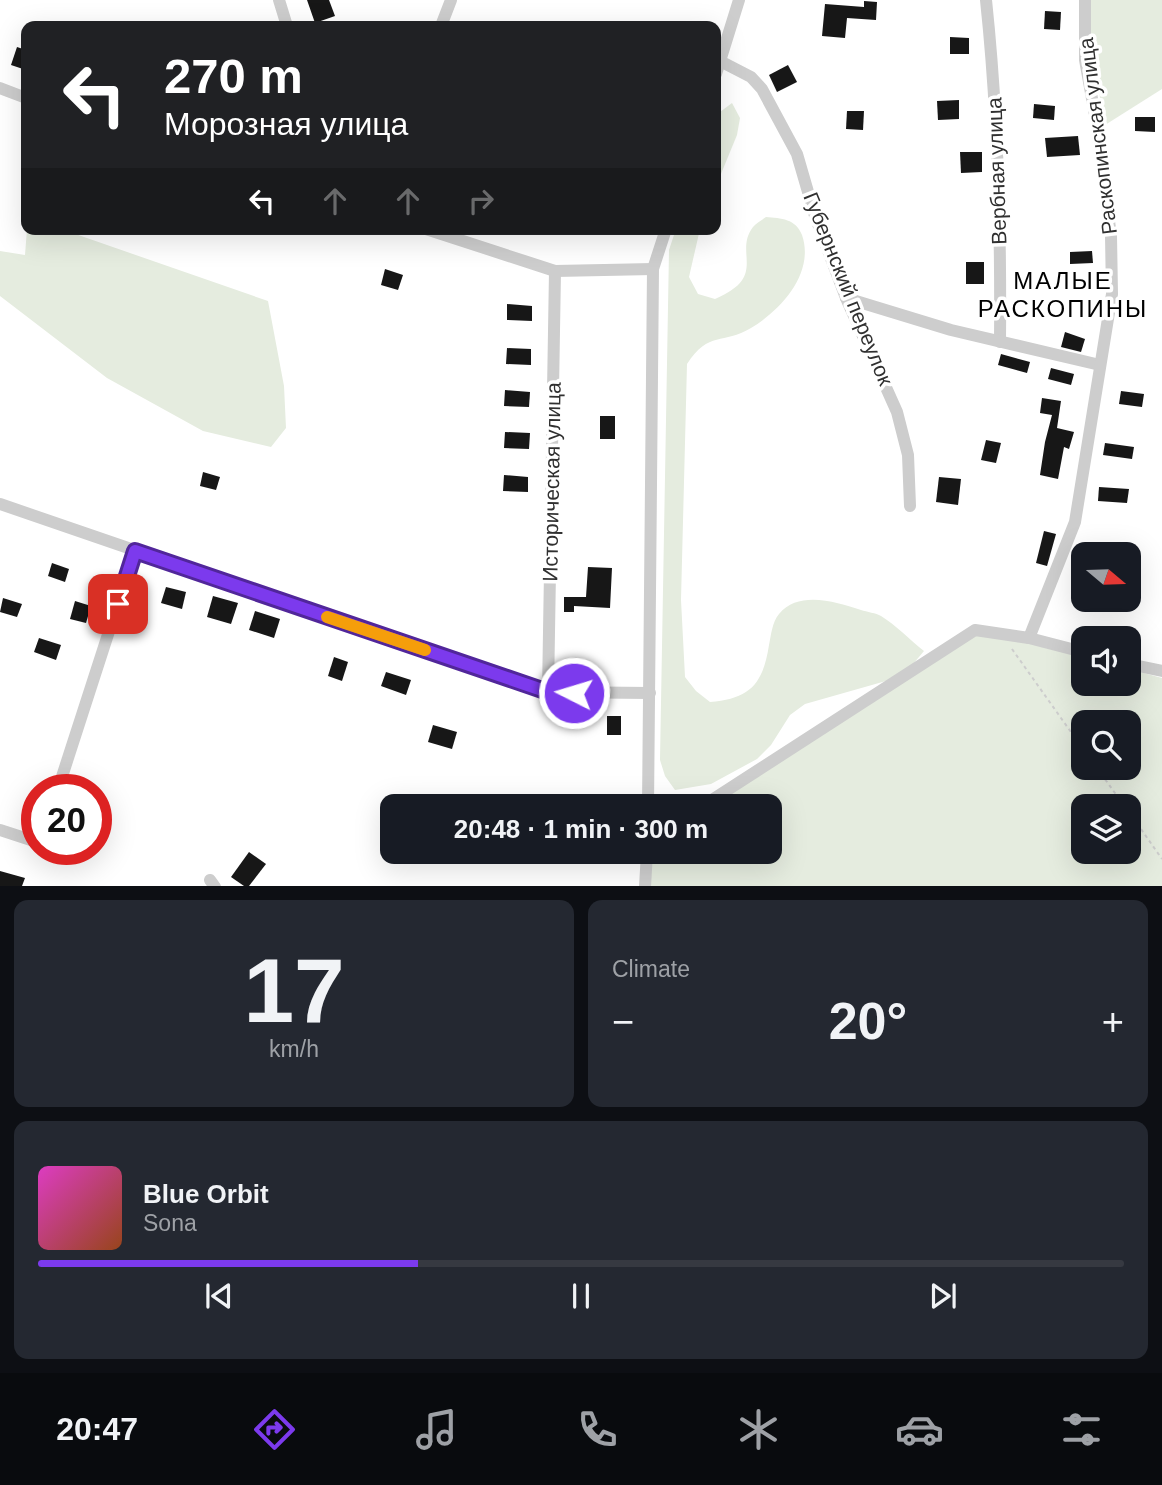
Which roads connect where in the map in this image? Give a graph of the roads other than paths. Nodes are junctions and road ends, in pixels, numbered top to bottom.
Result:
1 (279, 0) edge
2 (451, 0) edge
3 (739, 0) edge
4 (986, 0) edge
5 (1085, 0) edge
6 (285, 21) edge
7 (443, 21) edge
8 (721, 58) edge
9 (721, 61) edge
10 (0, 88) edge
11 (21, 96) edge
12 (444, 235) edge
13 (664, 235) edge
14 (653, 269) junction
15 (555, 271) junction
16 (846, 298) junction
17 (1000, 342) junction
18 (1100, 365) junction
19 (0, 504) edge
20 (910, 506) dead end
21 (135, 551) junction
22 (1029, 638) junction
23 (1071, 649) edge
24 (1141, 667) edge
25 (1162, 671) edge
26 (548, 692) junction
27 (650, 693) junction
28 (63, 774) edge
29 (648, 794) edge
30 (721, 794) edge
31 (0, 830) edge
32 (21, 837) edge
33 (646, 864) edge
34 (645, 886) edge

1 - 6 street
2 - 7 street
3 - 8 street
4 - 17 street, Вербная улица
5 - 18 street, Раскопинская улица
9 - 16 street, Губернский переулок
10 - 11 street
12 - 15 street
13 - 14 street
14 - 15 street
14 - 27 street
15 - 26 street, Историческая улица
16 - 17 street
16 - 20 street, Губернский переулок
17 - 18 street
18 - 22 street, Раскопинская улица
19 - 21 street
21 - 26 street
21 - 28 street
22 - 23 street
22 - 30 street
24 - 25 street
26 - 27 street
27 - 29 street
31 - 32 street
33 - 34 street

